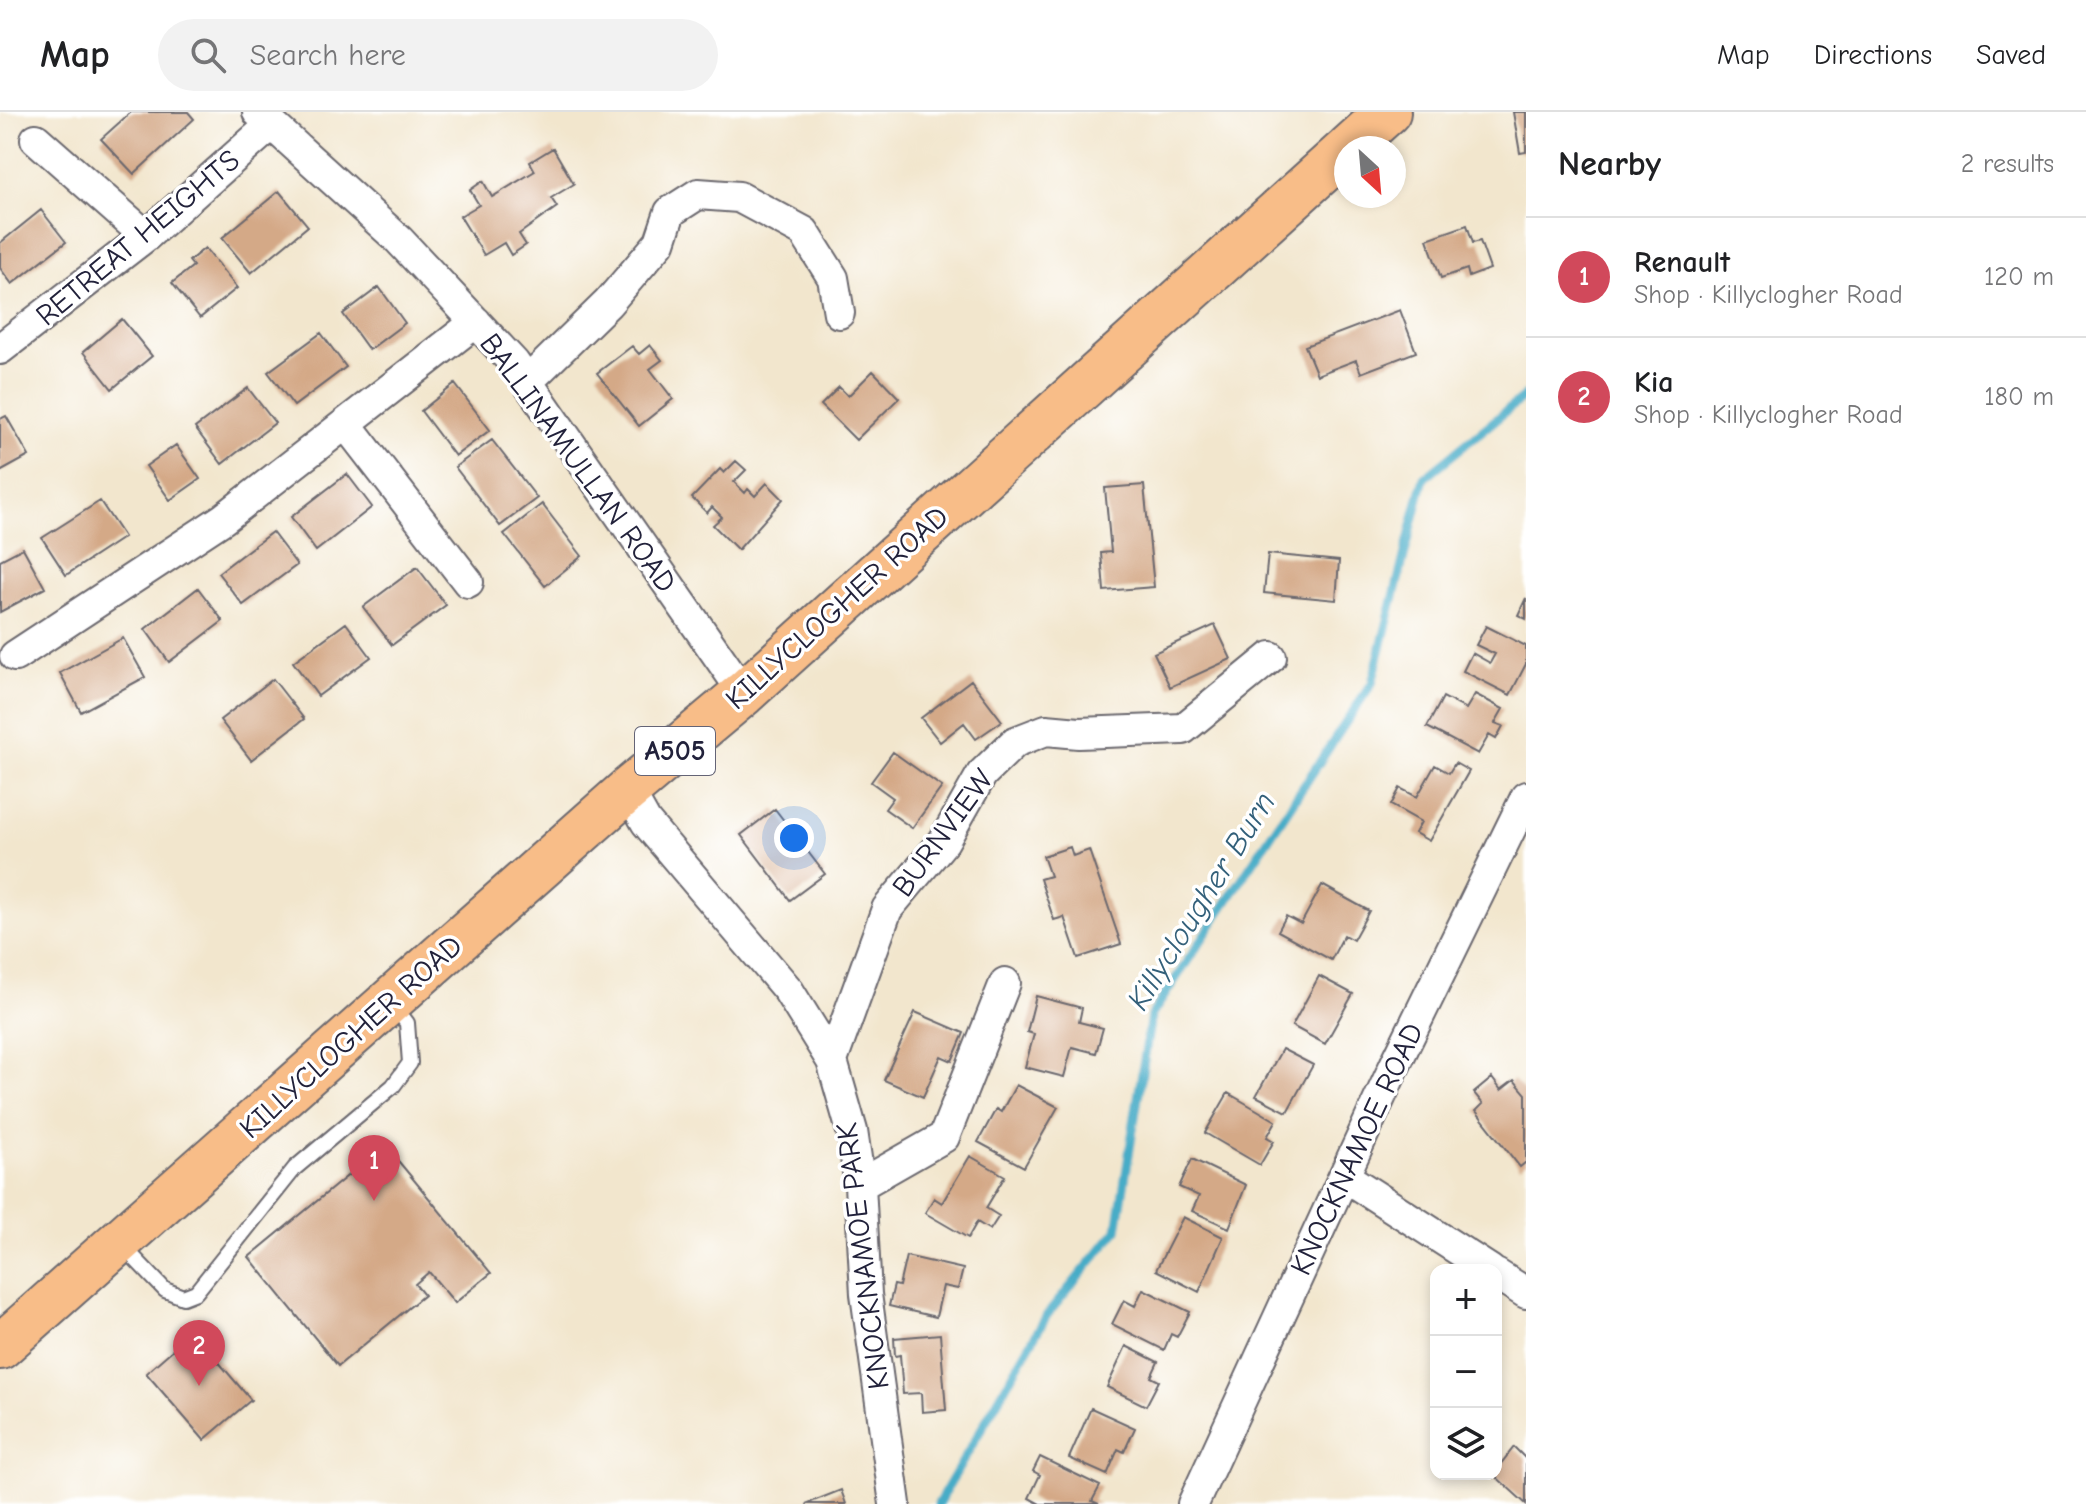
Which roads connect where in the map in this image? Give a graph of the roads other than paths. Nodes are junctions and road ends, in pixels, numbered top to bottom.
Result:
1 (1388, 112) edge
2 (265, 118) edge
3 (1361, 136) edge
4 (36, 139) dead end
5 (1334, 161) edge
6 (146, 236) junction
7 (839, 313) dead end
8 (476, 322) junction
9 (0, 349) edge
10 (527, 382) junction
11 (346, 424) junction
12 (468, 582) dead end
13 (15, 656) dead end
14 (1271, 657) dead end
15 (744, 693) junction
16 (628, 790) junction
17 (1526, 797) edge
18 (1005, 983) dead end
19 (391, 1001) junction
20 (832, 1061) junction
21 (1344, 1176) junction
22 (860, 1185) junction
23 (119, 1242) junction
24 (1481, 1264) edge
25 (1502, 1278) edge
26 (1526, 1293) edge
27 (0, 1347) edge
28 (895, 1504) edge
29 (1193, 1504) edge

1 - 3 highway, KILLYCLOGHER ROAD / A505
2 - 6 street, RETREAT HEIGHTS
2 - 8 street, BALLINAMULLAN ROAD
4 - 6 street
5 - 15 highway, KILLYCLOGHER ROAD / A505
6 - 9 street, RETREAT HEIGHTS
7 - 10 street
8 - 10 street, BALLINAMULLAN ROAD
8 - 11 street
10 - 15 street, BALLINAMULLAN ROAD
11 - 12 street
11 - 13 street
14 - 20 street, BURNVIEW
15 - 16 highway, KILLYCLOGHER ROAD / A505
16 - 19 highway, KILLYCLOGHER ROAD / A505
16 - 20 street, KNOCKNAMOE PARK
17 - 21 street, KNOCKNAMOE ROAD
18 - 22 street
19 - 23 highway, KILLYCLOGHER ROAD / A505
19 - 23 lane
20 - 22 street, KNOCKNAMOE PARK
21 - 24 street
21 - 29 street, KNOCKNAMOE ROAD
22 - 28 street, KNOCKNAMOE PARK
23 - 27 highway, KILLYCLOGHER ROAD / A505
25 - 26 street

